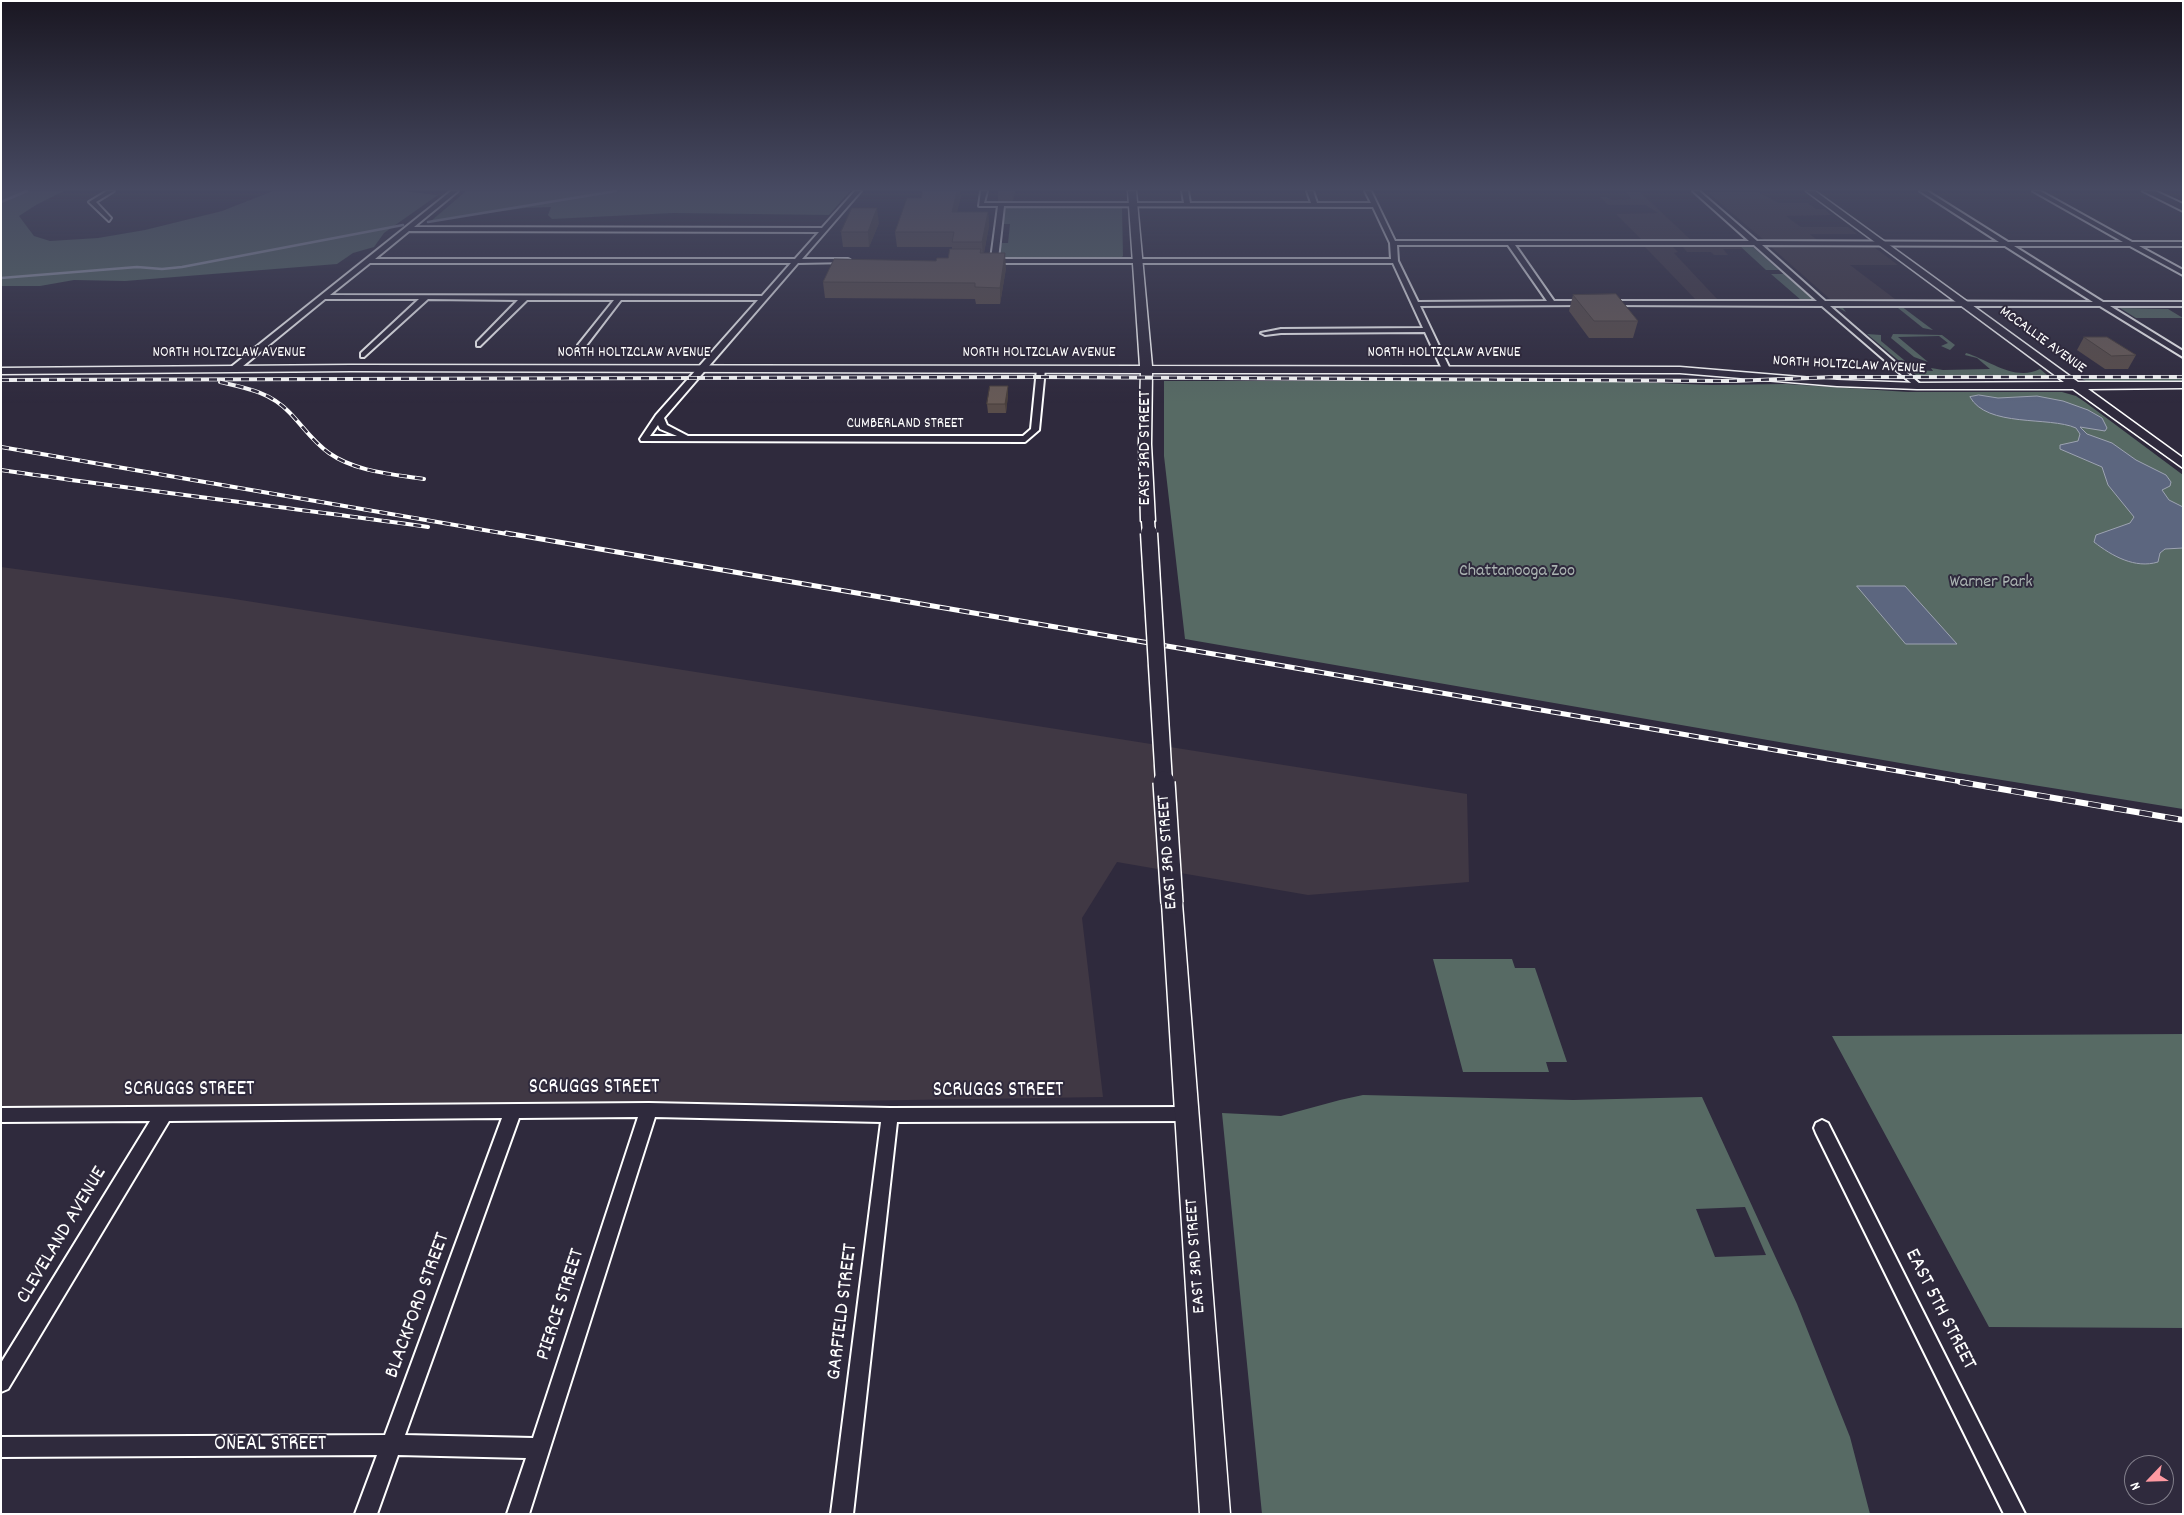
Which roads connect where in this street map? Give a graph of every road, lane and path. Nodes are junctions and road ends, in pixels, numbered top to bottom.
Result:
1 (798, 261) edge
2 (1139, 261) edge
3 (1395, 261) edge
4 (366, 262) edge
5 (1523, 262) edge
6 (1777, 262) edge
7 (1907, 262) edge
8 (2034, 262) edge
9 (2162, 262) edge
10 (2183, 273) edge
11 (323, 297) junction
12 (426, 297) junction
13 (526, 298) junction
14 (619, 298) junction
15 (764, 298) junction
16 (1825, 303) junction
17 (1964, 303) junction
18 (1415, 304) junction
19 (1552, 304) junction
20 (2102, 304) junction
21 (2183, 304) edge
22 (1427, 330) junction
23 (1265, 333) dead end
24 (480, 344) dead end
25 (582, 345) dead end
26 (364, 355) dead end
27 (2183, 355) edge
28 (234, 369) junction
29 (703, 369) junction
30 (1041, 369) junction
31 (1146, 369) junction
32 (1446, 369) junction
33 (1, 371) edge
34 (2183, 385) edge
35 (1917, 386) junction
36 (2076, 386) junction
37 (660, 417) junction
38 (711, 439) junction
39 (2183, 464) edge
40 (649, 1110) junction
41 (513, 1112) junction
42 (164, 1114) junction
43 (1186, 1114) junction
44 (1, 1115) edge
45 (890, 1116) junction
46 (1822, 1128) dead end
47 (1, 1382) edge
48 (393, 1445) junction
49 (1, 1448) edge
50 (538, 1448) junction
51 (366, 1514) edge
52 (518, 1514) edge
53 (842, 1514) edge
54 (1215, 1514) edge
55 (2015, 1514) edge

1 - 15 street
2 - 31 main road, EAST 3RD STREET
3 - 18 street
4 - 11 street
5 - 19 street
6 - 16 street
7 - 17 main road, MCCALLIE AVENUE
8 - 20 street
9 - 10 street
11 - 12 street
11 - 28 street
12 - 13 street
12 - 26 street
13 - 14 street
13 - 24 street
14 - 15 street
14 - 25 street
15 - 29 street
16 - 17 street
16 - 19 street
16 - 35 street
17 - 20 street
17 - 36 main road, MCCALLIE AVENUE
18 - 19 street
18 - 22 street
20 - 21 street
20 - 27 street
22 - 23 street
22 - 32 street
28 - 29 main road, NORTH HOLTZCLAW AVENUE
28 - 33 main road, NORTH HOLTZCLAW AVENUE
29 - 30 main road, NORTH HOLTZCLAW AVENUE
29 - 37 street
30 - 31 main road, NORTH HOLTZCLAW AVENUE
30 - 38 street, CUMBERLAND STREET
31 - 32 main road, NORTH HOLTZCLAW AVENUE
31 - 43 main road, EAST 3RD STREET, bridge
32 - 35 main road, NORTH HOLTZCLAW AVENUE
34 - 36 main road, NORTH HOLTZCLAW AVENUE
35 - 36 main road, NORTH HOLTZCLAW AVENUE
36 - 39 main road, MCCALLIE AVENUE
37 - 38 street, CUMBERLAND STREET
37 - 38 street, CUMBERLAND STREET
40 - 41 street, SCRUGGS STREET
40 - 45 street, SCRUGGS STREET
40 - 50 street, PIERCE STREET
41 - 42 street, SCRUGGS STREET
41 - 48 street, BLACKFORD STREET
42 - 44 street, SCRUGGS STREET
42 - 47 street, CLEVELAND AVENUE
43 - 45 street, SCRUGGS STREET
43 - 54 main road, EAST 3RD STREET
45 - 53 street, GARFIELD STREET
46 - 55 street, EAST 5TH STREET
48 - 49 street, ONEAL STREET
48 - 50 street, ONEAL STREET
48 - 51 street, BLACKFORD STREET
50 - 52 street, PIERCE STREET

